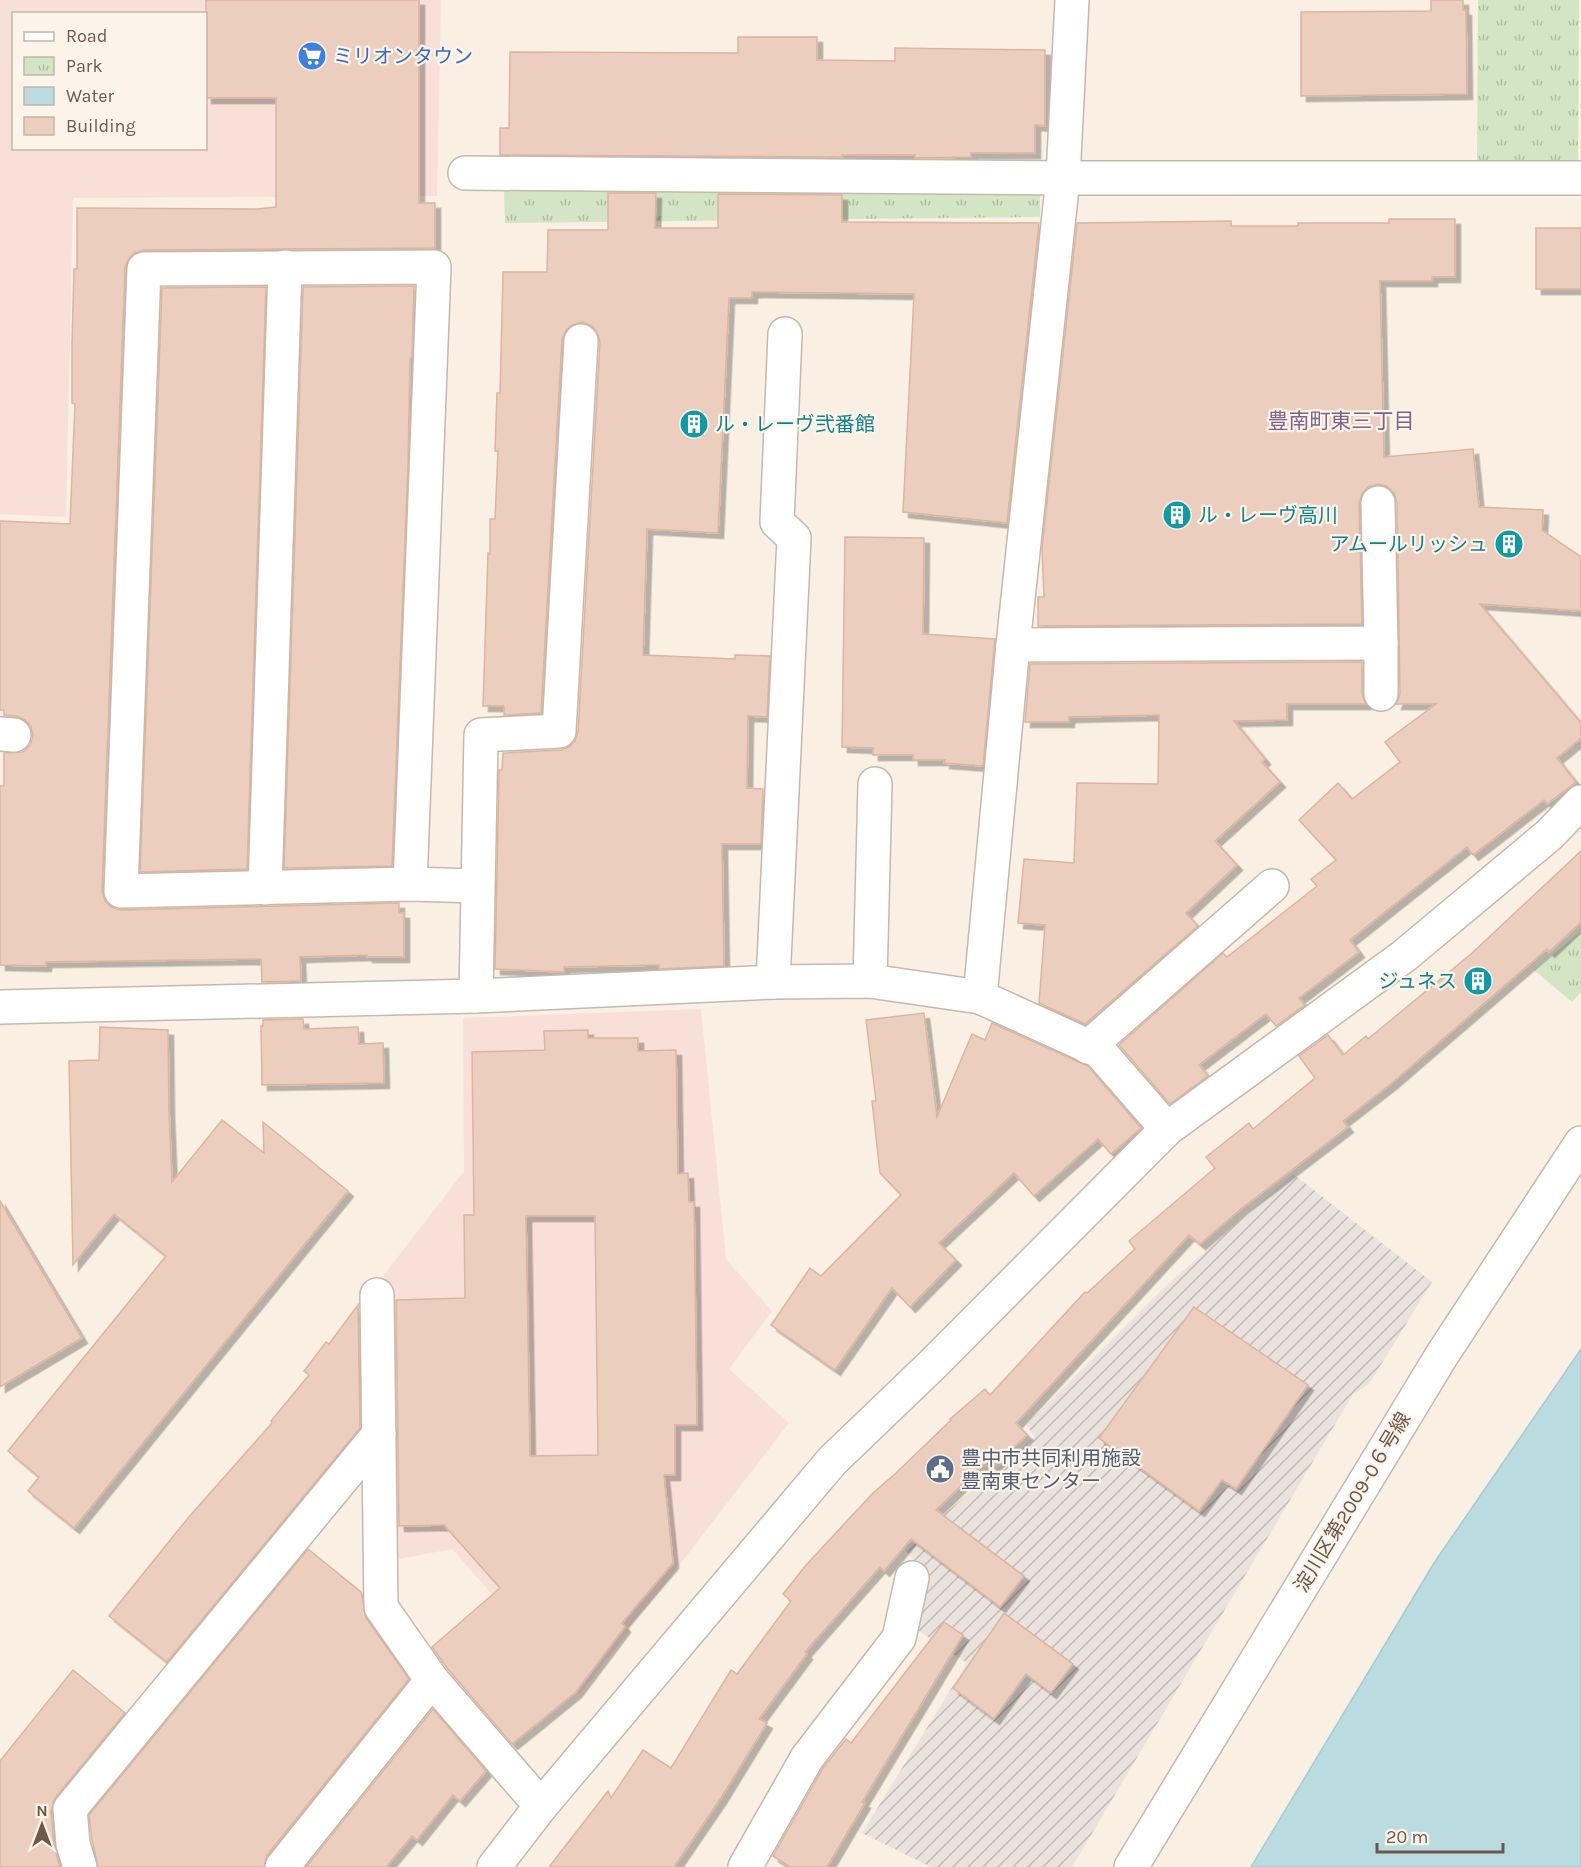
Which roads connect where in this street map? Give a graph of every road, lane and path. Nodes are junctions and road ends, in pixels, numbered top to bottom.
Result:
1 (1072, 0) edge
2 (465, 173) dead end
3 (1063, 178) junction
4 (1581, 178) edge
5 (285, 267) junction
6 (786, 334) dead end
7 (581, 341) dead end
8 (1378, 503) dead end
9 (1381, 643) junction
10 (1012, 645) junction
11 (1381, 694) dead end
12 (875, 784) dead end
13 (1581, 802) edge
14 (410, 884) junction
15 (477, 886) junction
16 (1272, 886) dead end
17 (265, 888) junction
18 (870, 981) junction
19 (773, 982) junction
20 (476, 996) junction
21 (980, 997) junction
22 (0, 1007) edge
23 (1088, 1047) junction
24 (1167, 1129) junction
25 (1581, 1143) edge
26 (377, 1296) dead end
27 (380, 1434) junction
28 (912, 1578) dead end
29 (432, 1680) junction
30 (541, 1806) junction
31 (80, 1867) edge
32 (282, 1867) edge
33 (494, 1867) edge
34 (745, 1867) edge
35 (1131, 1867) edge

1 - 3 street
2 - 3 street
3 - 4 street
3 - 10 street
5 - 14 street
5 - 17 street
5 - 17 street
6 - 19 street
7 - 15 street
8 - 9 street
9 - 10 street
9 - 11 street
10 - 21 street
12 - 18 street
13 - 24 street
14 - 15 street
14 - 17 street
15 - 20 street
16 - 23 street
18 - 19 street
18 - 21 street
19 - 20 street
20 - 22 street
21 - 23 street
23 - 24 street
24 - 30 street
25 - 35 street, 淀川区第2009-0６号線
26 - 27 street
27 - 29 street
27 - 31 street
28 - 34 street
29 - 30 street
29 - 32 street
30 - 33 street

